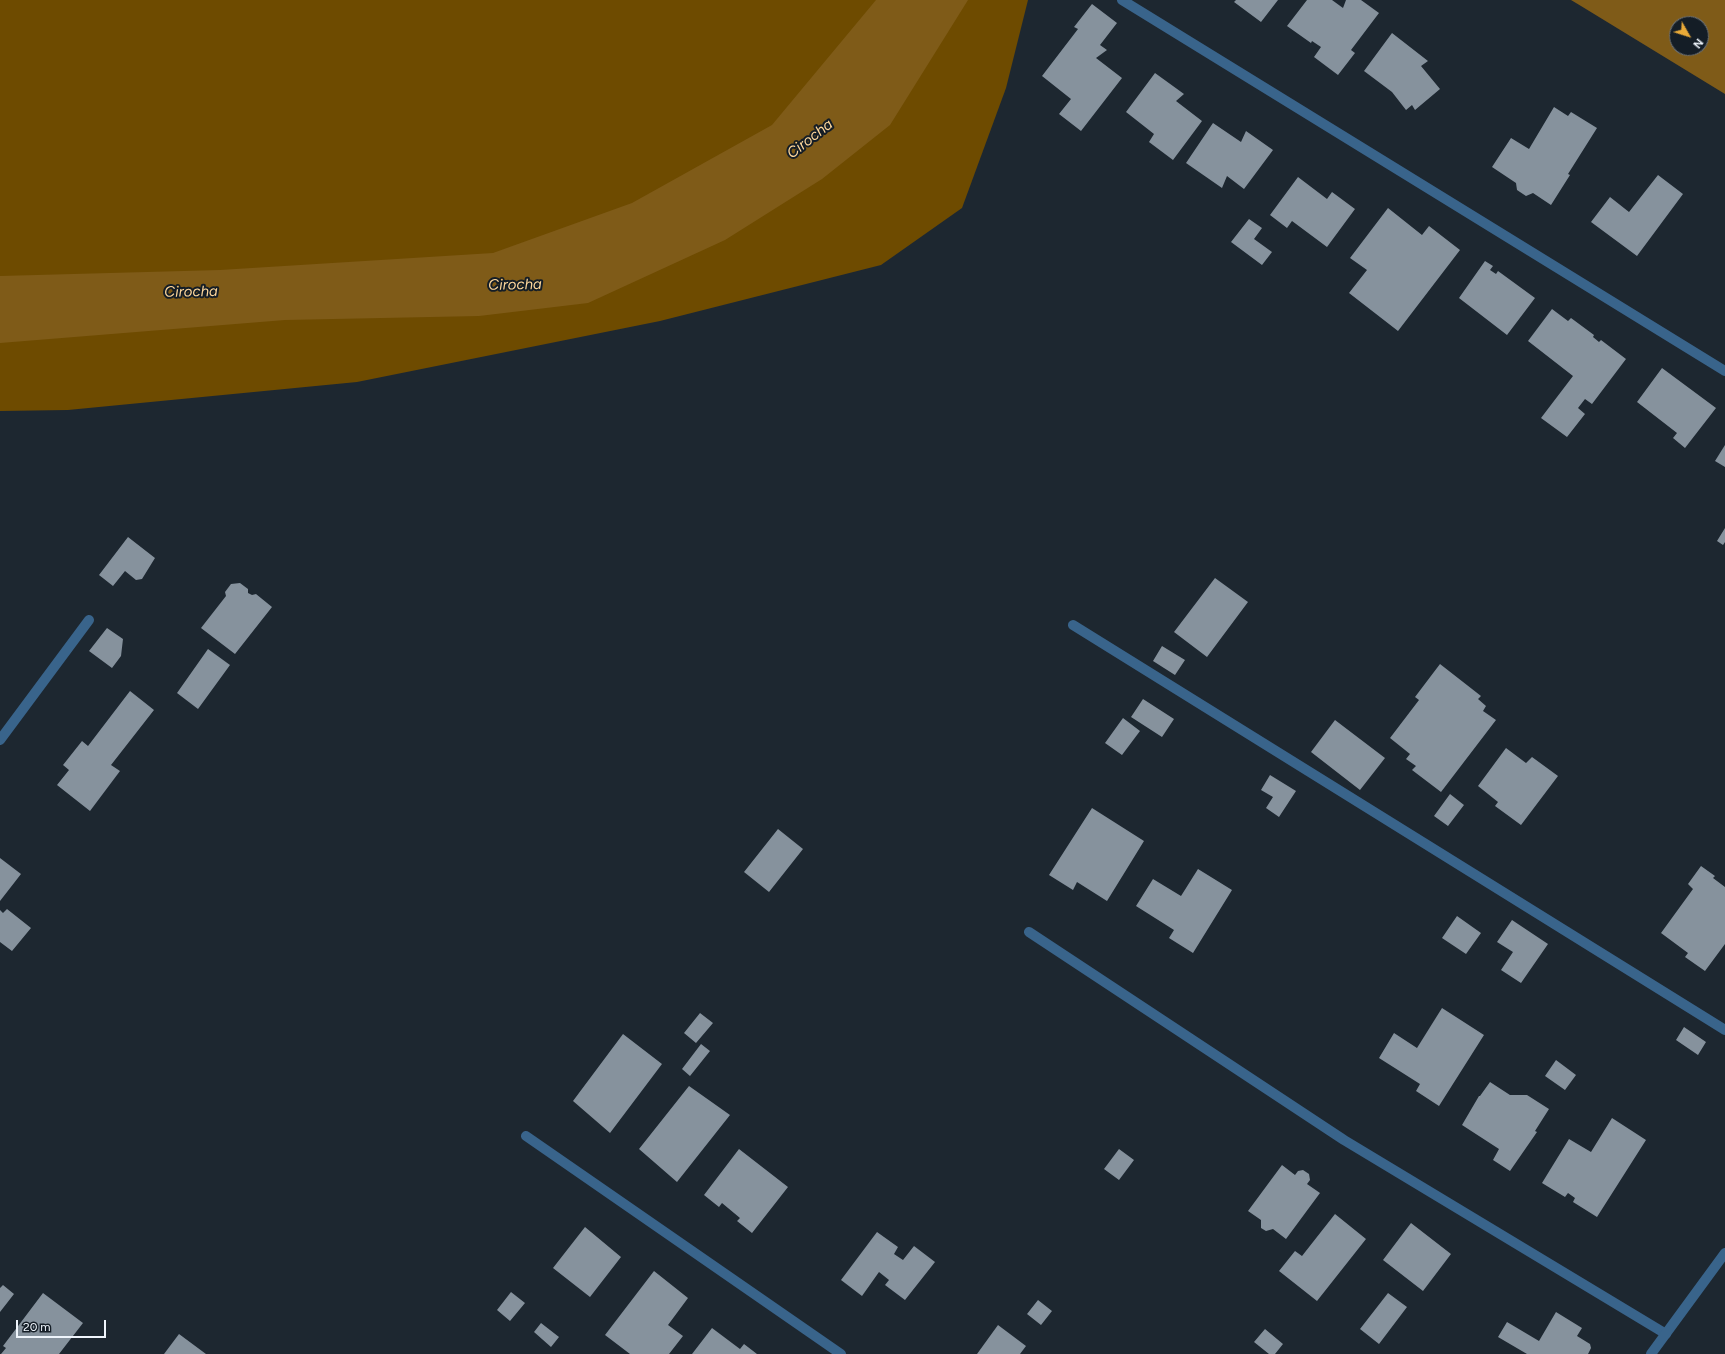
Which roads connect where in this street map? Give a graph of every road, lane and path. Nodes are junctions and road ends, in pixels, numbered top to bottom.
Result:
1 (1122, 0) edge
2 (1725, 370) edge
3 (89, 620) dead end
4 (1073, 625) dead end
5 (0, 740) edge
6 (1029, 932) dead end
7 (1725, 1030) edge
8 (526, 1136) dead end
9 (1725, 1253) edge
10 (1666, 1334) junction
11 (841, 1354) edge
12 (1651, 1354) edge

1 - 2 street
3 - 5 street
4 - 7 street
6 - 10 street
8 - 11 street
9 - 10 street
10 - 12 street

